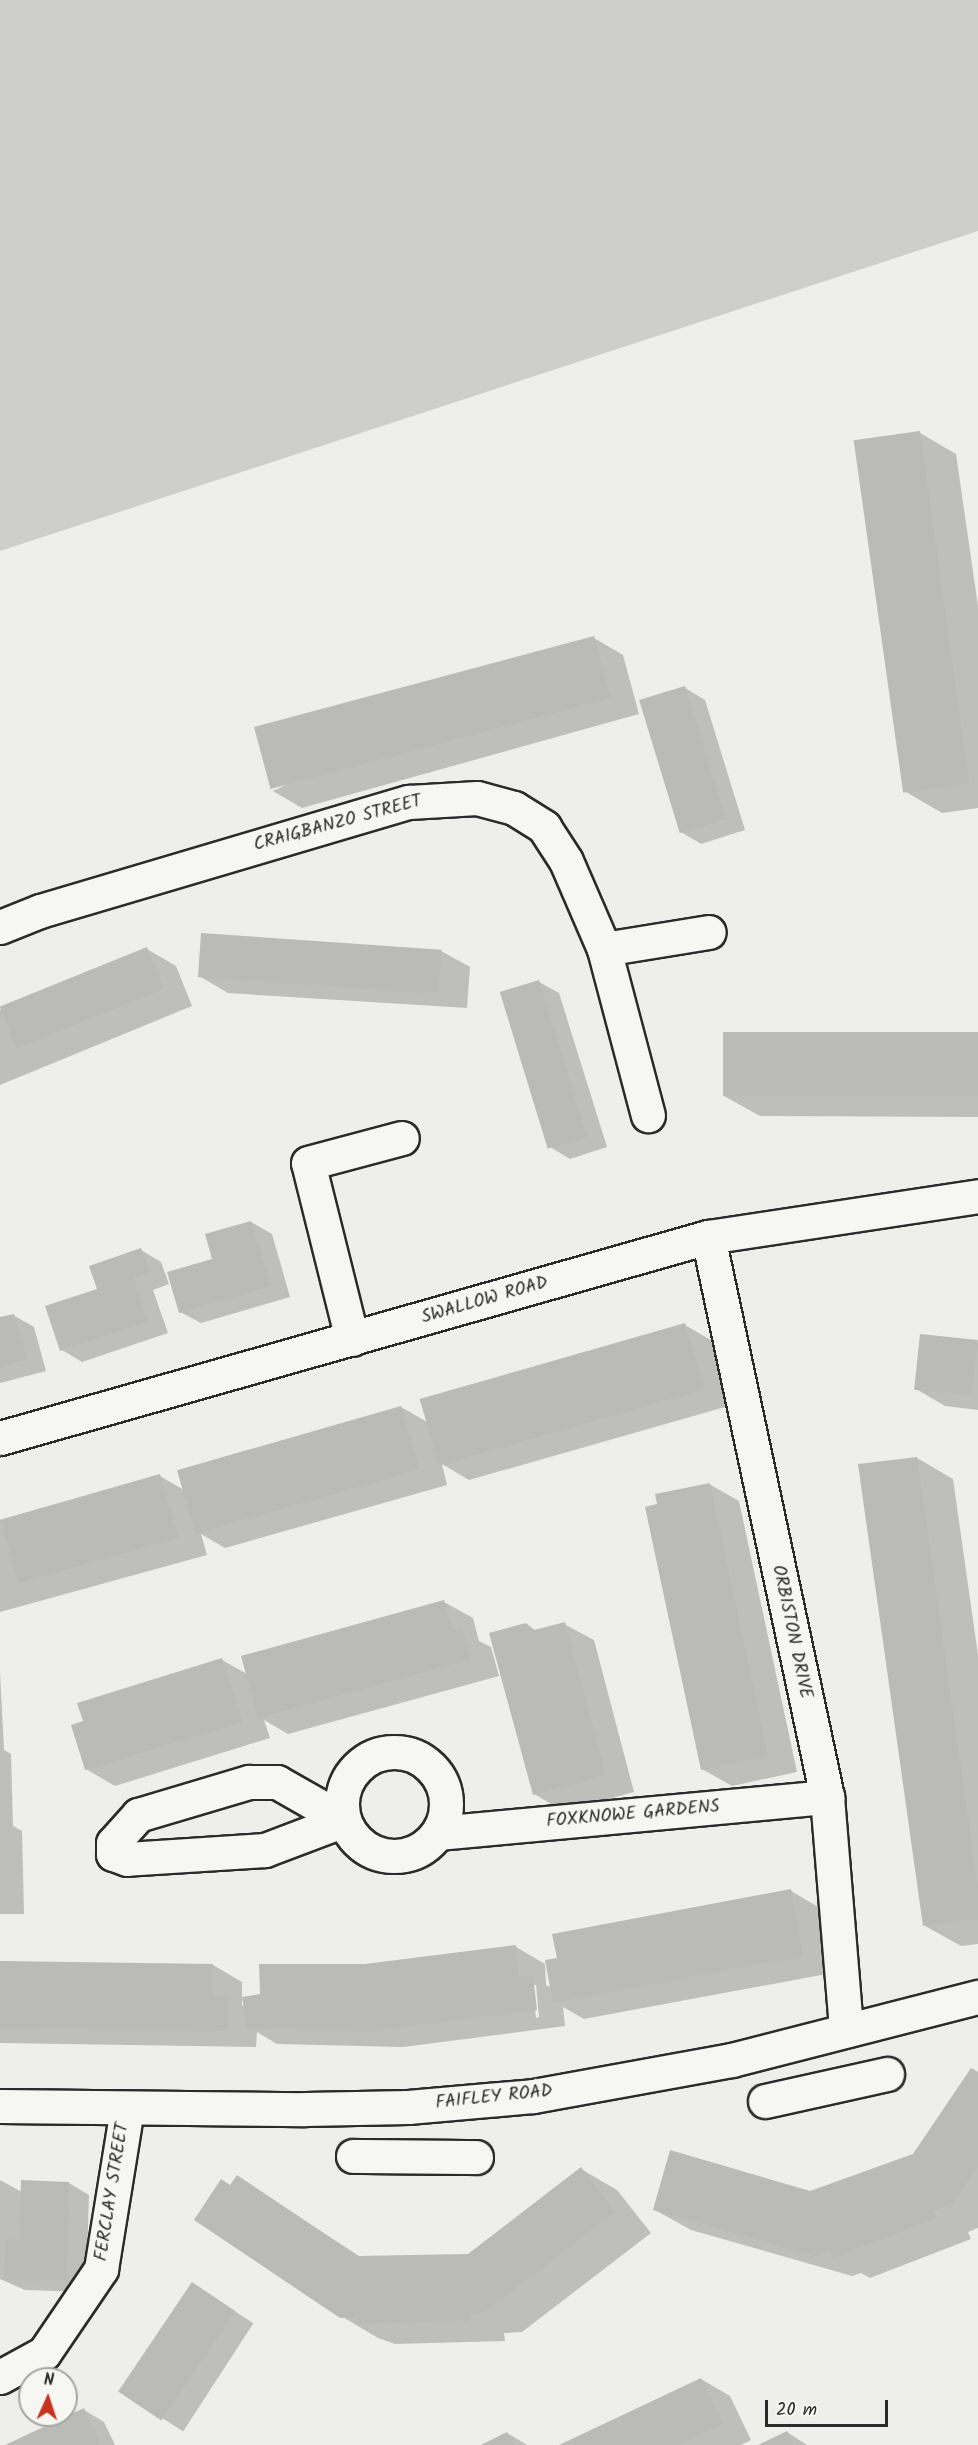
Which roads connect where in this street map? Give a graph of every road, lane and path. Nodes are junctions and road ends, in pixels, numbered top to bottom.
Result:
1 (0, 927) edge
2 (709, 932) dead end
3 (604, 949) junction
4 (648, 1115) dead end
5 (402, 1138) dead end
6 (978, 1196) edge
7 (708, 1237) junction
8 (352, 1339) junction
9 (0, 1438) edge
10 (827, 1797) junction
11 (344, 1820) junction
12 (438, 1833) junction
13 (978, 1997) edge
14 (832, 2034) junction
15 (887, 2074) dead end
16 (831, 2086) junction
17 (765, 2101) dead end
18 (0, 2106) edge
19 (408, 2107) junction
20 (127, 2108) junction
21 (353, 2156) dead end
22 (409, 2157) junction
23 (476, 2157) dead end
24 (0, 2377) edge

1 - 3 street, CRAIGBANZO STREET
2 - 3 street
3 - 4 street, CRAIGBANZO STREET
5 - 8 street
6 - 7 street, SWALLOW ROAD
7 - 8 street, SWALLOW ROAD
7 - 10 street, ORBISTON DRIVE
8 - 9 street, SWALLOW ROAD
10 - 12 street, FOXKNOWE GARDENS
10 - 14 street, ORBISTON DRIVE
11 - 11 street
11 - 12 street
11 - 12 street
13 - 14 street, FAIFLEY ROAD
14 - 16 street, ORBISTON DRIVE
14 - 19 street, FAIFLEY ROAD
15 - 16 street
16 - 17 street
18 - 20 street, FAIFLEY ROAD
19 - 20 street, FAIFLEY ROAD
19 - 22 street
20 - 24 street, FERCLAY STREET
21 - 22 street
22 - 23 street

